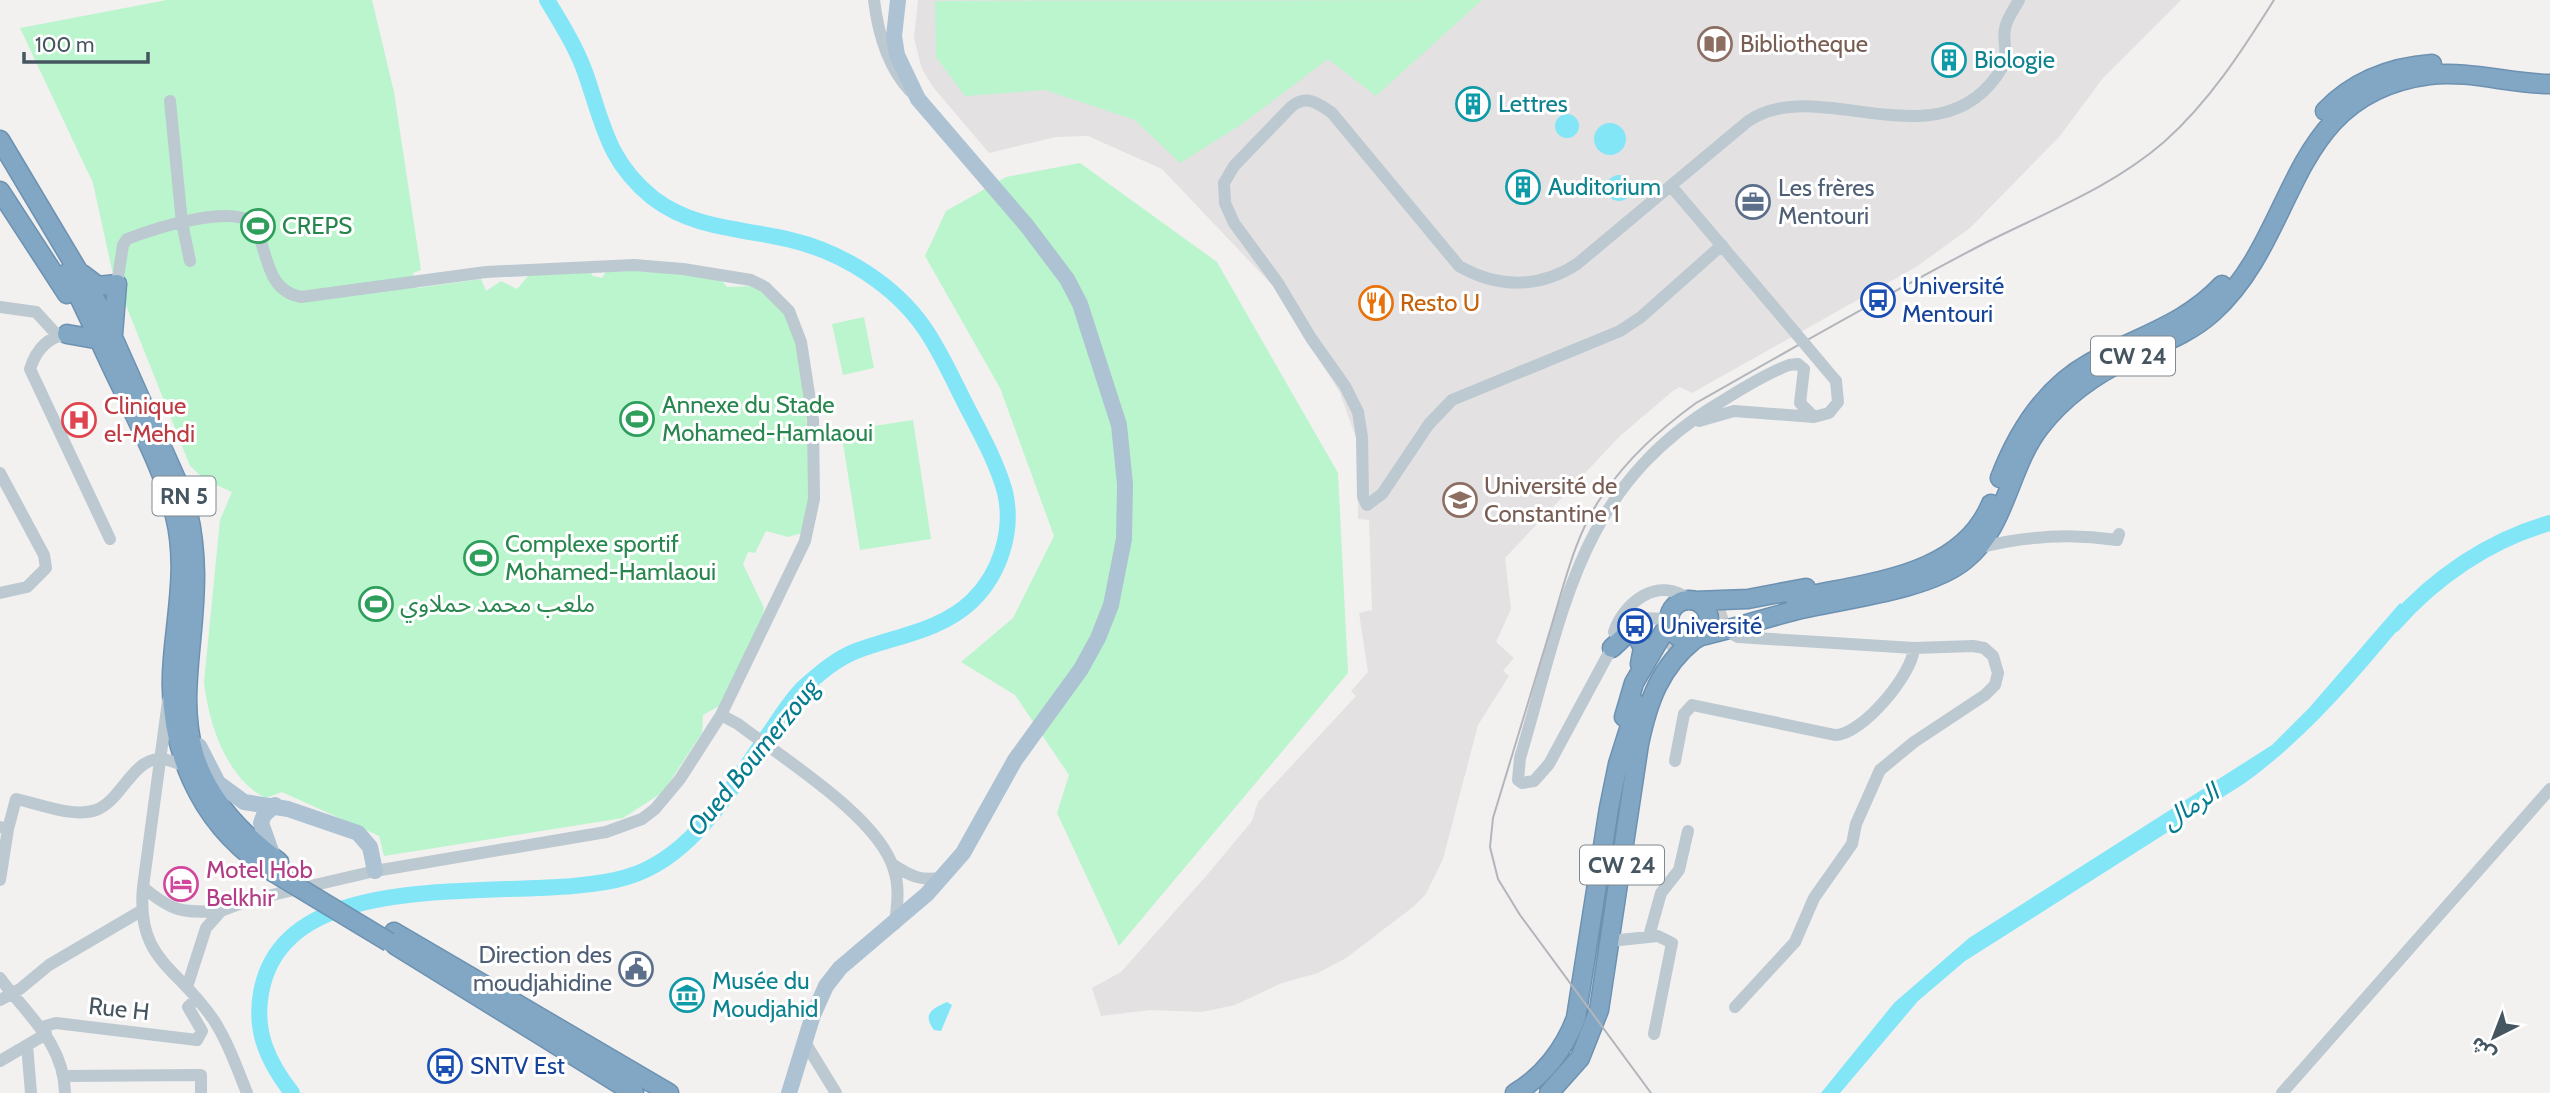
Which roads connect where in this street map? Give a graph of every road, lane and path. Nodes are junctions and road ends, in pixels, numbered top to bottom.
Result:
1 (874, 0) edge
2 (898, 0) edge
3 (2019, 0) edge
4 (2550, 73) edge
5 (2550, 84) edge
6 (918, 99) junction
7 (170, 101) dead end
8 (0, 140) edge
9 (0, 158) edge
10 (1671, 186) junction
11 (0, 191) edge
12 (182, 223) junction
13 (1722, 245) junction
14 (190, 261) dead end
15 (75, 266) junction
16 (117, 284) junction
17 (0, 307) edge
18 (83, 319) junction
19 (113, 334) junction
20 (62, 335) junction
21 (95, 339) junction
22 (111, 366) junction
23 (1814, 418) junction
24 (1685, 424) junction
25 (2, 479) edge
26 (2119, 534) dead end
27 (110, 539) dead end
28 (1978, 548) junction
29 (1929, 565) junction
30 (0, 593) edge
31 (1692, 601) junction
32 (1669, 621) junction
33 (1727, 623) junction
34 (1698, 638) junction
35 (1612, 648) junction
36 (1914, 648) junction
37 (1667, 649) tunnel mouth
38 (173, 663) junction
39 (1634, 683) junction
40 (721, 715) junction
41 (188, 728) junction
42 (160, 759) junction
43 (1675, 761) dead end
44 (1618, 764) junction
45 (185, 766) junction
46 (2548, 795) edge
47 (275, 806) junction
48 (4, 828) edge
49 (1688, 831) dead end
50 (892, 864) junction
51 (276, 865) junction
52 (375, 871) junction
53 (943, 877) junction
54 (0, 880) edge
55 (143, 887) junction
56 (141, 911) junction
57 (221, 911) junction
58 (894, 925) junction
59 (1648, 936) junction
60 (392, 937) junction
61 (1610, 942) junction
62 (0, 978) edge
63 (187, 987) junction
64 (5, 996) edge
65 (196, 999) junction
66 (1735, 1007) dead end
67 (44, 1030) junction
68 (1654, 1034) dead end
69 (806, 1044) junction
70 (27, 1045) junction
71 (0, 1061) edge
72 (65, 1076) junction
73 (31, 1093) edge
74 (65, 1093) edge
75 (201, 1093) edge
76 (247, 1093) edge
77 (634, 1093) edge
78 (669, 1093) edge
79 (787, 1093) edge
80 (836, 1093) edge
81 (1515, 1093) edge
82 (1549, 1093) edge
83 (2282, 1093) edge

1 - 6 street
2 - 6 main road
3 - 10 street
4 - 29 highway, CW 24
5 - 28 highway, CW 24
6 - 53 main road
7 - 12 street
8 - 15 highway, RN 5
9 - 22 highway, RN 5
10 - 13 street
10 - 13 street
11 - 18 highway
12 - 14 street
12 - 16 street
12 - 40 street
13 - 23 street, bridge
15 - 16 highway
15 - 19 highway, RN 5
16 - 19 highway
17 - 20 street
18 - 20 highway
18 - 21 highway
19 - 41 highway, RN 5
20 - 21 highway
20 - 27 street
21 - 22 highway
22 - 38 highway, RN 5
23 - 24 street
23 - 24 street
24 - 35 street
25 - 30 street
26 - 28 street
28 - 33 highway, CW 24
29 - 31 highway, CW 24
29 - 33 highway, CW 24
31 - 32 highway
31 - 34 highway
31 - 35 street
32 - 34 highway
32 - 35 street
32 - 39 highway, CW 24
33 - 34 highway, CW 24
33 - 36 street
34 - 61 highway, CW 24
35 - 39 highway
36 - 43 street
36 - 66 street
37 - 44 highway, CW 24
38 - 42 street
38 - 45 highway, RN 5
39 - 44 highway, CW 24
40 - 50 street
40 - 52 street
41 - 47 main road
41 - 51 highway, RN 5
42 - 45 street
42 - 48 street
42 - 55 street
44 - 81 highway, CW 24
45 - 51 highway, RN 5
46 - 83 street
47 - 51 main road
47 - 52 main road
48 - 54 street
49 - 59 street
50 - 53 street
50 - 58 street
51 - 60 highway, RN 5, bridge
52 - 57 street
53 - 58 main road
55 - 56 street
55 - 57 street
56 - 63 street
56 - 64 street
57 - 63 street
58 - 69 main road
59 - 61 street
59 - 68 street
60 - 77 highway, RN 5
60 - 78 highway, RN 5
61 - 82 highway, CW 24
62 - 64 street
63 - 65 street
64 - 67 street
65 - 67 street, Rue H
65 - 76 street
67 - 70 street
67 - 72 street
69 - 79 main road
69 - 80 street
70 - 71 street
70 - 73 street
72 - 74 street
72 - 75 street

